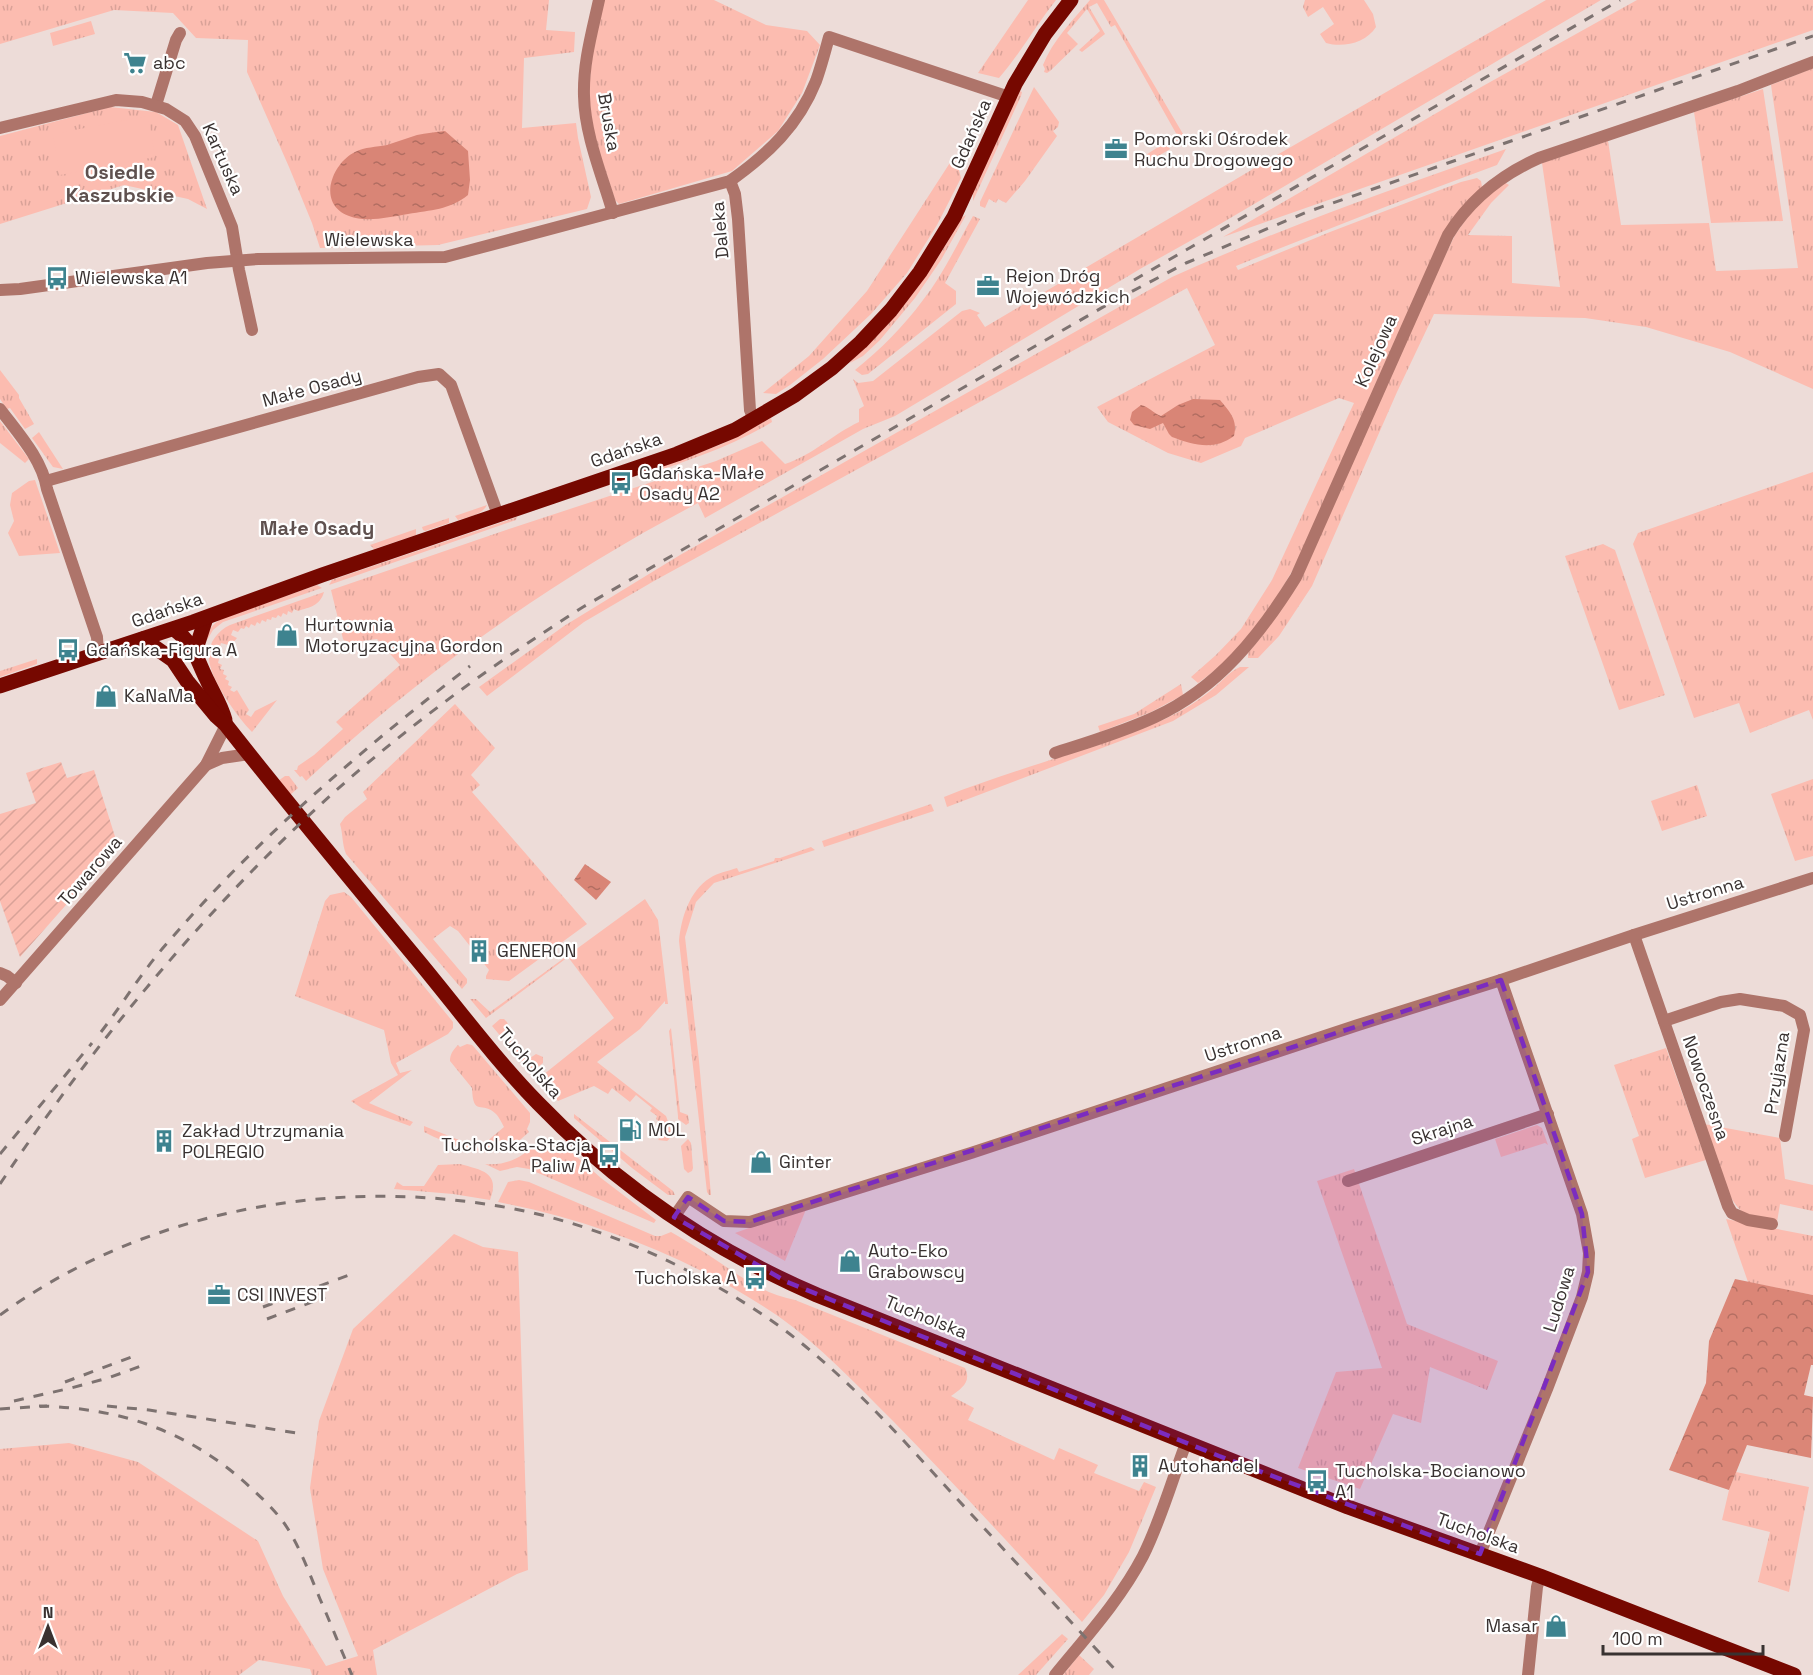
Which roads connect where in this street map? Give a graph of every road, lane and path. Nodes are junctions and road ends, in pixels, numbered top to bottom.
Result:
1 (598, 0) edge
2 (1071, 0) edge
3 (180, 33) dead end
4 (1813, 62) edge
5 (1009, 97) junction
6 (156, 105) junction
7 (0, 128) edge
8 (730, 181) junction
9 (613, 213) junction
10 (238, 260) junction
11 (0, 290) edge
12 (252, 330) dead end
13 (0, 409) edge
14 (754, 420) junction
15 (45, 478) junction
16 (498, 515) junction
17 (206, 618) junction
18 (174, 628) junction
19 (143, 639) junction
20 (195, 652) junction
21 (98, 654) junction
22 (173, 660) junction
23 (0, 686) edge
24 (226, 725) junction
25 (1055, 753) dead end
26 (249, 754) junction
27 (206, 765) junction
28 (1813, 878) edge
29 (1634, 935) junction
30 (0, 973) edge
31 (1501, 980) junction
32 (16, 983) junction
33 (0, 1000) edge
34 (1664, 1021) junction
35 (1548, 1114) junction
36 (1785, 1136) dead end
37 (1347, 1181) dead end
38 (674, 1218) junction
39 (1772, 1224) dead end
40 (1186, 1443) junction
41 (1480, 1554) junction
42 (1540, 1576) junction
43 (1055, 1675) edge
44 (1528, 1675) edge
45 (1794, 1675) edge

1 - 9 street, Bruska
2 - 5 main road, Gdańska
3 - 6 street
4 - 25 street, Kolejowa
5 - 8 street, Daleka
5 - 14 main road, Gdańska
6 - 7 street, Kartuska
6 - 10 street, Kartuska
8 - 9 street, Wielewska
8 - 14 street, Daleka
9 - 10 street, Wielewska
10 - 11 street, Wielewska
10 - 12 street, Kartuska
13 - 15 street
14 - 16 main road, Gdańska
15 - 16 street, Małe Osady
15 - 21 street
16 - 17 main road, Gdańska
17 - 18 main road, Gdańska
17 - 20 main road
18 - 19 main road, Gdańska
18 - 20 main road, Tucholska
18 - 22 main road
19 - 21 main road, Gdańska
19 - 22 main road, Tucholska
20 - 24 main road, Tucholska
21 - 23 main road, Gdańska
22 - 24 main road, Tucholska
24 - 26 main road, Tucholska
24 - 27 street, Towarowa
26 - 27 street
26 - 38 main road, Tucholska
27 - 32 street, Towarowa
28 - 29 street, Ustronna
29 - 31 street, Ustronna
29 - 34 street, Nowoczesna
30 - 32 street
31 - 35 street, Ludowa
31 - 38 street, Ustronna
32 - 33 street, Towarowa
34 - 36 street, Przyjazna
34 - 39 street, Nowoczesna
35 - 37 street, Skrajna
35 - 41 street, Ludowa
38 - 40 main road, Tucholska
40 - 41 main road, Tucholska
40 - 43 street
41 - 42 main road, Tucholska
42 - 44 street
42 - 45 main road, Tucholska

